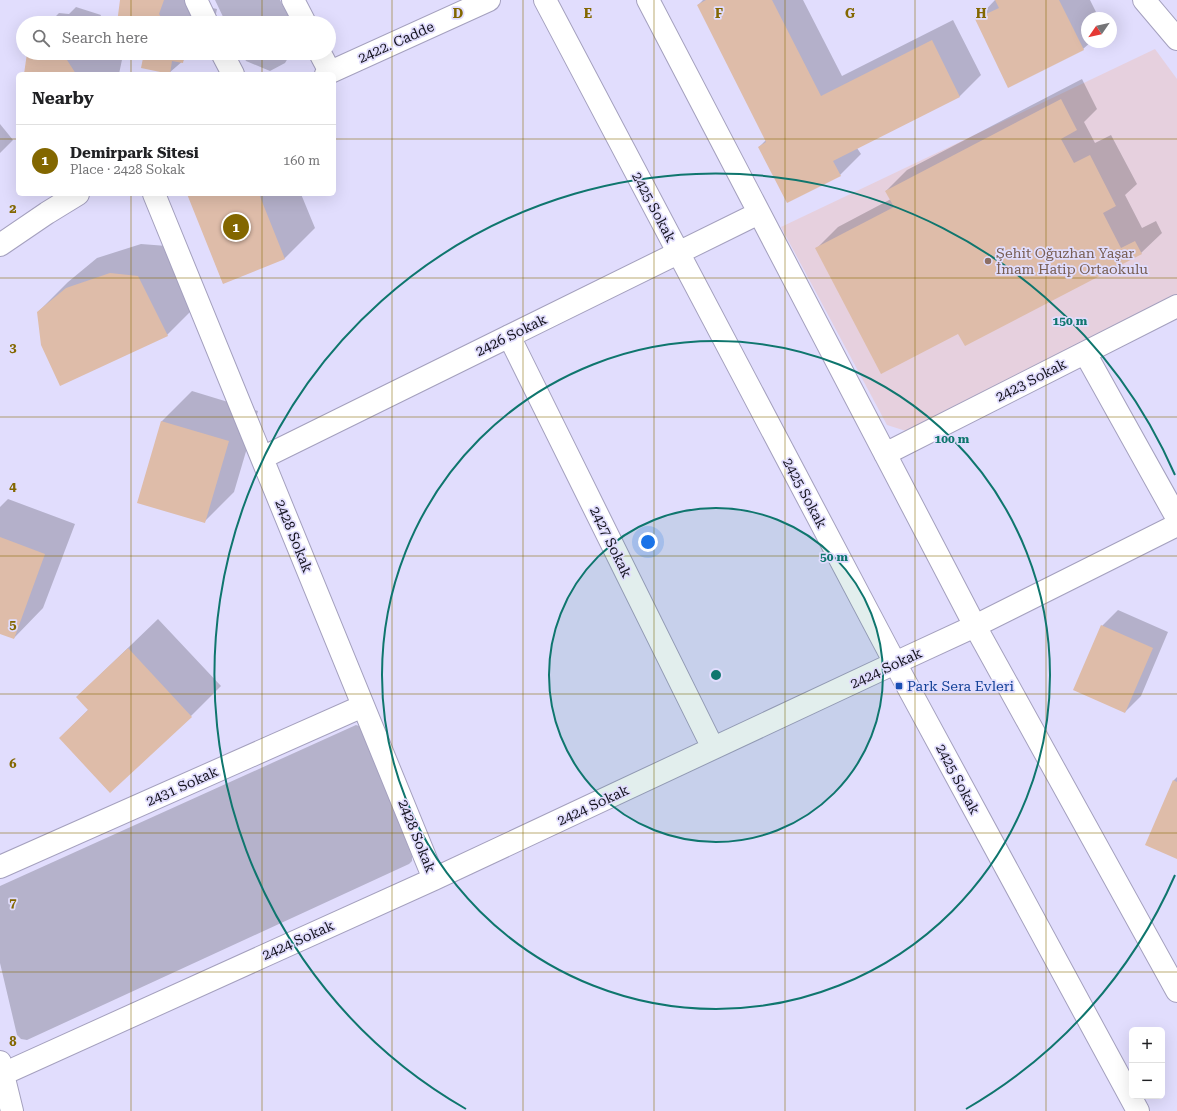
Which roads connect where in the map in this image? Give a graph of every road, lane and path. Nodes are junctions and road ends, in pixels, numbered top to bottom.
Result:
1 (196, 0) edge
2 (293, 0) edge
3 (489, 0) edge
4 (545, 0) edge
5 (648, 0) edge
6 (1144, 0) edge
7 (204, 16) edge
8 (301, 16) edge
9 (1177, 39) edge
10 (226, 60) edge
11 (323, 60) edge
12 (232, 72) edge
13 (328, 72) edge
14 (330, 72) edge
15 (75, 196) edge
16 (155, 196) edge
17 (759, 213) junction
18 (0, 245) edge
19 (679, 253) junction
20 (1177, 306) edge
21 (509, 336) junction
22 (1085, 353) junction
23 (885, 454) junction
24 (262, 458) junction
25 (1177, 518) edge
26 (1177, 525) edge
27 (976, 626) junction
28 (896, 663) junction
29 (363, 706) junction
30 (713, 748) junction
31 (0, 867) edge
32 (434, 879) junction
33 (1177, 991) edge
34 (2, 1068) edge
35 (12, 1111) edge
36 (1138, 1111) edge

1 - 7 street
2 - 8 street
3 - 14 street, 2422. Cadde
4 - 19 street, 2425 Sokak
5 - 17 street
6 - 9 street
10 - 12 street
11 - 13 street
15 - 18 street
16 - 24 street, 2428 Sokak
17 - 19 street, 2426 Sokak
17 - 23 street
19 - 21 street, 2426 Sokak
19 - 28 street, 2425 Sokak
20 - 22 street, 2423 Sokak
21 - 24 street, 2426 Sokak
21 - 30 street, 2427 Sokak
22 - 23 street, 2423 Sokak
22 - 25 street
23 - 27 street
24 - 29 street, 2428 Sokak
26 - 27 street, 2424 Sokak
27 - 28 street, 2424 Sokak
27 - 33 street
28 - 30 street, 2424 Sokak
28 - 36 street, 2425 Sokak
29 - 31 street, 2431 Sokak
29 - 32 street, 2428 Sokak
30 - 32 street, 2424 Sokak
32 - 34 street, 2424 Sokak
34 - 35 street

